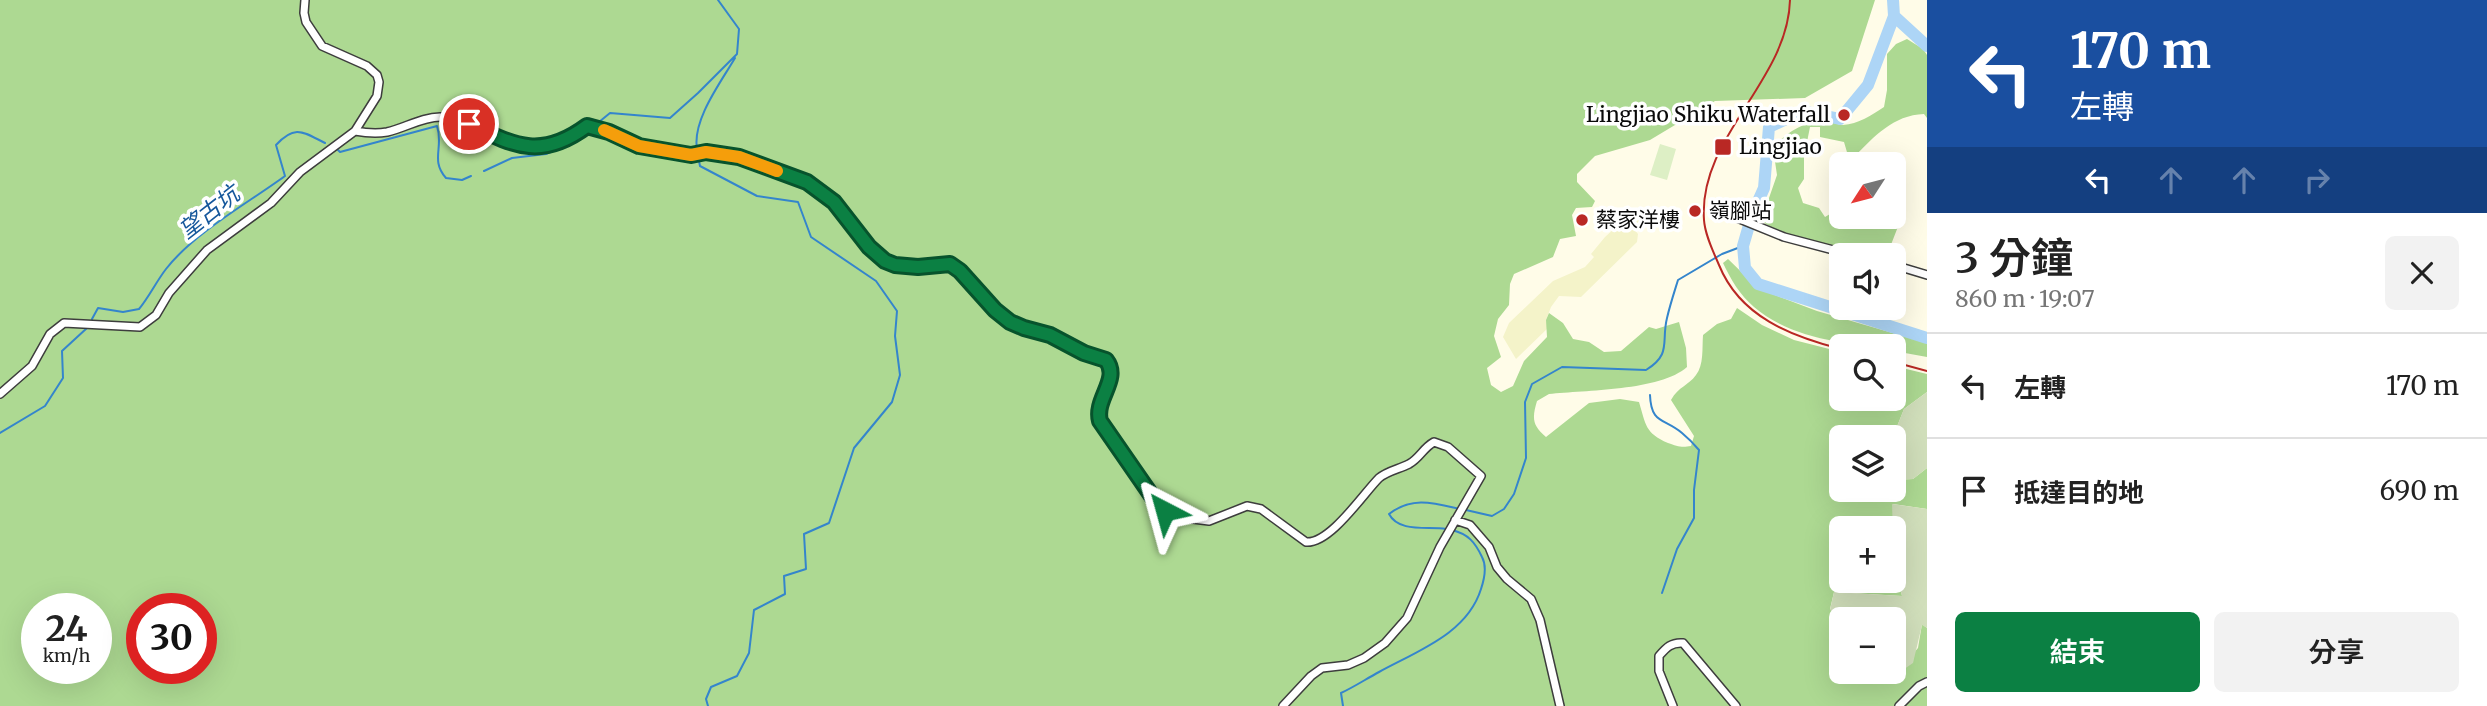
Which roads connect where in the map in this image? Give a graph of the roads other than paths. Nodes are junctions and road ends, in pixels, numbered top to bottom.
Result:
1 (305, 0) edge
2 (355, 131) junction
3 (1730, 215) dead end
4 (1829, 250) edge
5 (1906, 269) edge
6 (1927, 275) edge
7 (0, 394) edge
8 (1455, 520) junction
9 (1927, 681) edge
10 (1283, 706) edge
11 (1560, 706) edge
12 (1673, 706) edge
13 (1736, 706) edge
14 (1899, 706) edge

1 - 2 street
2 - 7 street
2 - 8 street
3 - 4 street
5 - 6 street
8 - 10 street
8 - 11 street
9 - 14 street
12 - 13 street

